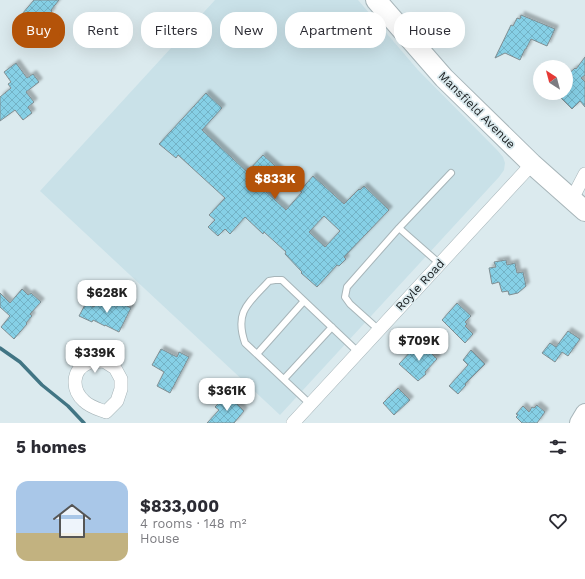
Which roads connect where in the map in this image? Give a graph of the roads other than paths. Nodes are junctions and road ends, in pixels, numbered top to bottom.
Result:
1 (376, 0) edge
2 (532, 164) junction
3 (451, 173) dead end
4 (585, 174) edge
5 (578, 205) edge
6 (399, 228) junction
7 (440, 264) junction
8 (304, 301) junction
9 (332, 327) junction
10 (378, 330) junction
11 (358, 352) junction
12 (257, 354) junction
13 (284, 379) junction
14 (310, 404) junction
15 (585, 414) edge
16 (293, 423) edge
17 (579, 423) edge

1 - 2 main road, Mansfield Avenue
2 - 5 main road, Mansfield Avenue
2 - 7 street, Royle Road
3 - 6 lane
4 - 5 street
6 - 7 lane
6 - 10 lane
7 - 10 street, Royle Road
8 - 9 lane
8 - 12 lane
8 - 12 lane
9 - 11 lane
9 - 13 lane
10 - 11 street, Royle Road
11 - 14 street, Royle Road
12 - 13 lane
13 - 14 lane
14 - 16 street, Royle Road
15 - 17 street

